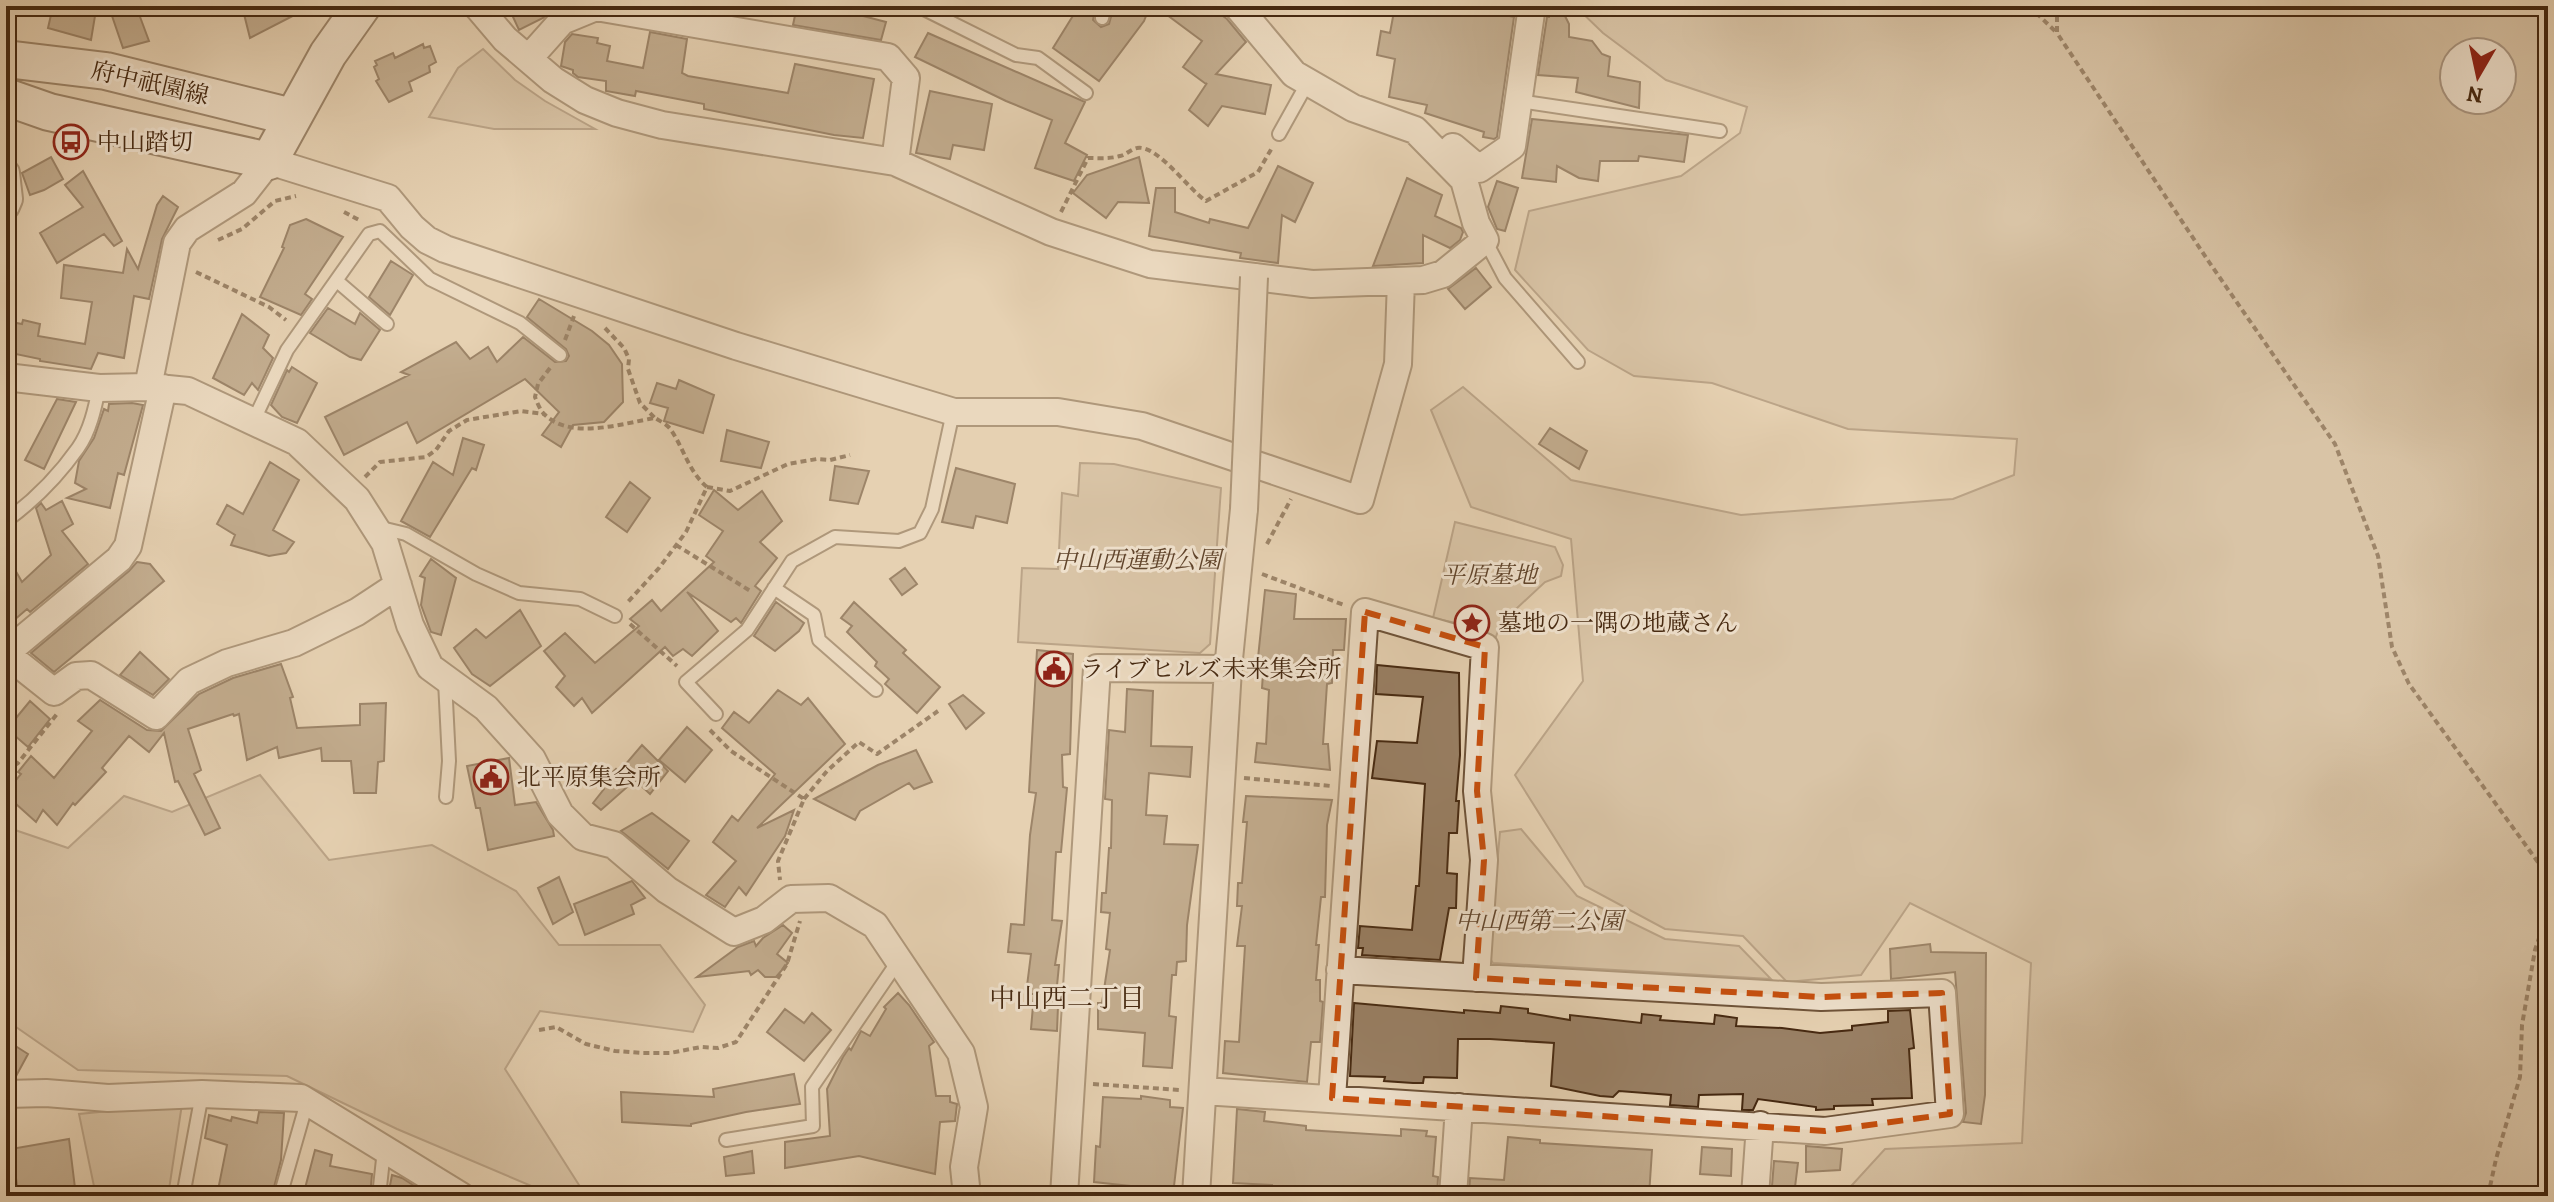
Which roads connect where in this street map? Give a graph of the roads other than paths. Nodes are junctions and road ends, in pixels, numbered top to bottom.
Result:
1 (362, 6) edge
2 (477, 6) edge
3 (918, 6) edge
4 (1237, 6) edge
5 (1532, 6) edge
6 (529, 58) junction
7 (6, 59) edge
8 (1308, 82) junction
9 (1086, 93) dead end
10 (1519, 101) junction
11 (8, 103) edge
12 (1368, 113) junction
13 (292, 117) junction
14 (1720, 131) dead end
15 (1279, 134) road end
16 (269, 161) junction
17 (895, 162) junction
18 (6, 173) edge
19 (6, 206) edge
20 (1485, 240) junction
21 (1254, 277) junction
22 (337, 281) junction
23 (1401, 281) junction
24 (387, 324) dead end
25 (560, 355) road end
26 (1578, 362) dead end
27 (6, 377) edge
28 (99, 388) junction
29 (155, 388) junction
30 (954, 412) junction
31 (253, 422) junction
32 (6, 521) edge
33 (374, 526) junction
34 (398, 585) junction
35 (774, 588) junction
36 (615, 616) road end
37 (6, 654) edge
38 (1228, 669) junction
39 (445, 678) junction
40 (876, 690) dead end
41 (711, 719) road end
42 (446, 797) dead end
43 (899, 960) junction
44 (1340, 970) junction
45 (1476, 978) junction
46 (1203, 1091) junction
47 (6, 1094) edge
48 (202, 1094) junction
49 (1332, 1098) junction
50 (307, 1102) junction
51 (1459, 1107) junction
52 (1760, 1125) junction
53 (726, 1140) dead end
54 (384, 1150) junction
55 (281, 1193) dead end
56 (183, 1196) edge
57 (379, 1196) edge
58 (461, 1196) edge
59 (967, 1196) edge
60 (1064, 1196) edge
61 (1196, 1196) edge
62 (1453, 1196) edge
63 (1755, 1196) edge

1 - 13 main road
2 - 6 street
3 - 9 lane
4 - 8 street
5 - 10 street
6 - 17 street
6 - 17 street
7 - 13 main road, 府中祇園線
8 - 12 street
8 - 15 lane
10 - 12 street
10 - 14 lane
11 - 16 main road, 府中祇園線
12 - 20 street
13 - 16 main road
16 - 29 street
16 - 30 street
17 - 21 street
18 - 19 street
20 - 23 street
20 - 26 lane
21 - 23 street
21 - 38 street, bridge
22 - 24 lane
22 - 25 lane
22 - 31 lane
23 - 30 street
27 - 28 street
28 - 29 street
28 - 32 lane
29 - 31 street
29 - 37 street
30 - 35 lane
31 - 33 street
33 - 34 street
33 - 36 lane
34 - 37 street
34 - 39 street
35 - 40 lane
35 - 41 lane
38 - 46 street
38 - 60 street
39 - 42 lane
39 - 43 street
43 - 53 lane
43 - 59 street
44 - 45 street
44 - 45 street
44 - 49 street
45 - 52 street
46 - 49 street
46 - 61 street
47 - 48 street
48 - 50 street
48 - 56 lane
49 - 51 street
50 - 54 street
50 - 55 lane
51 - 52 street
51 - 62 street
52 - 63 street
54 - 57 lane
54 - 58 street

